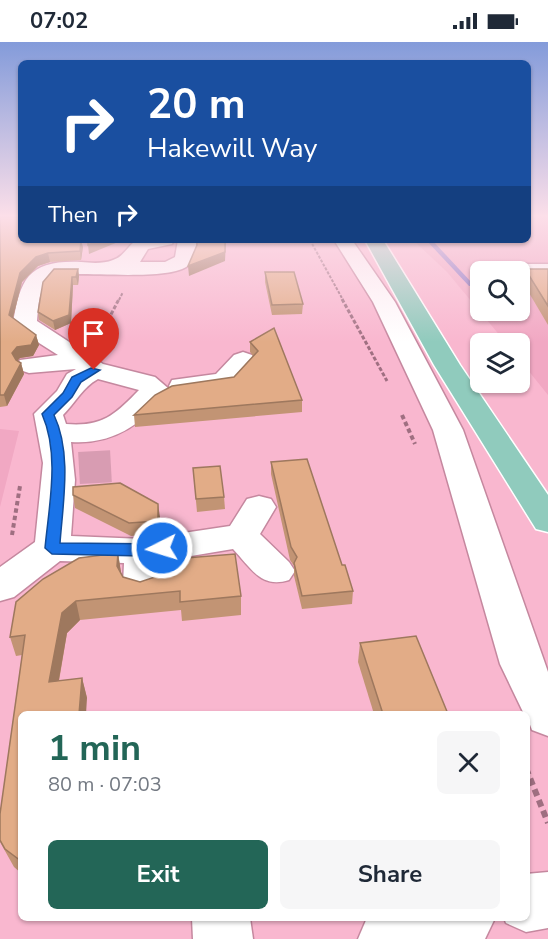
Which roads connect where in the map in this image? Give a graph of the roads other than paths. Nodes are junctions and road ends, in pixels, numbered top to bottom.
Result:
1 (131, 259) edge
2 (184, 259) edge
3 (356, 259) edge
4 (385, 259) edge
5 (114, 267) junction
6 (530, 270) edge
7 (548, 270) edge
8 (25, 320) junction
9 (0, 325) edge
10 (243, 360) dead end
11 (84, 361) junction
12 (29, 365) dead end
13 (155, 389) junction
14 (56, 432) junction
15 (548, 521) edge
16 (52, 548) junction
17 (276, 571) dead end
18 (0, 587) edge
19 (548, 716) edge
20 (548, 900) edge
21 (530, 902) edge
22 (221, 921) edge
23 (455, 921) edge
24 (223, 939) edge
25 (388, 939) edge

1 - 5 street
2 - 5 street
3 - 19 street
4 - 15 main road
5 - 8 street
6 - 7 street
8 - 9 street
8 - 11 street
10 - 13 street
11 - 12 street
11 - 13 street
11 - 14 street
13 - 14 street
14 - 16 street
16 - 17 street
16 - 18 street
20 - 21 street
22 - 24 street
23 - 25 street

